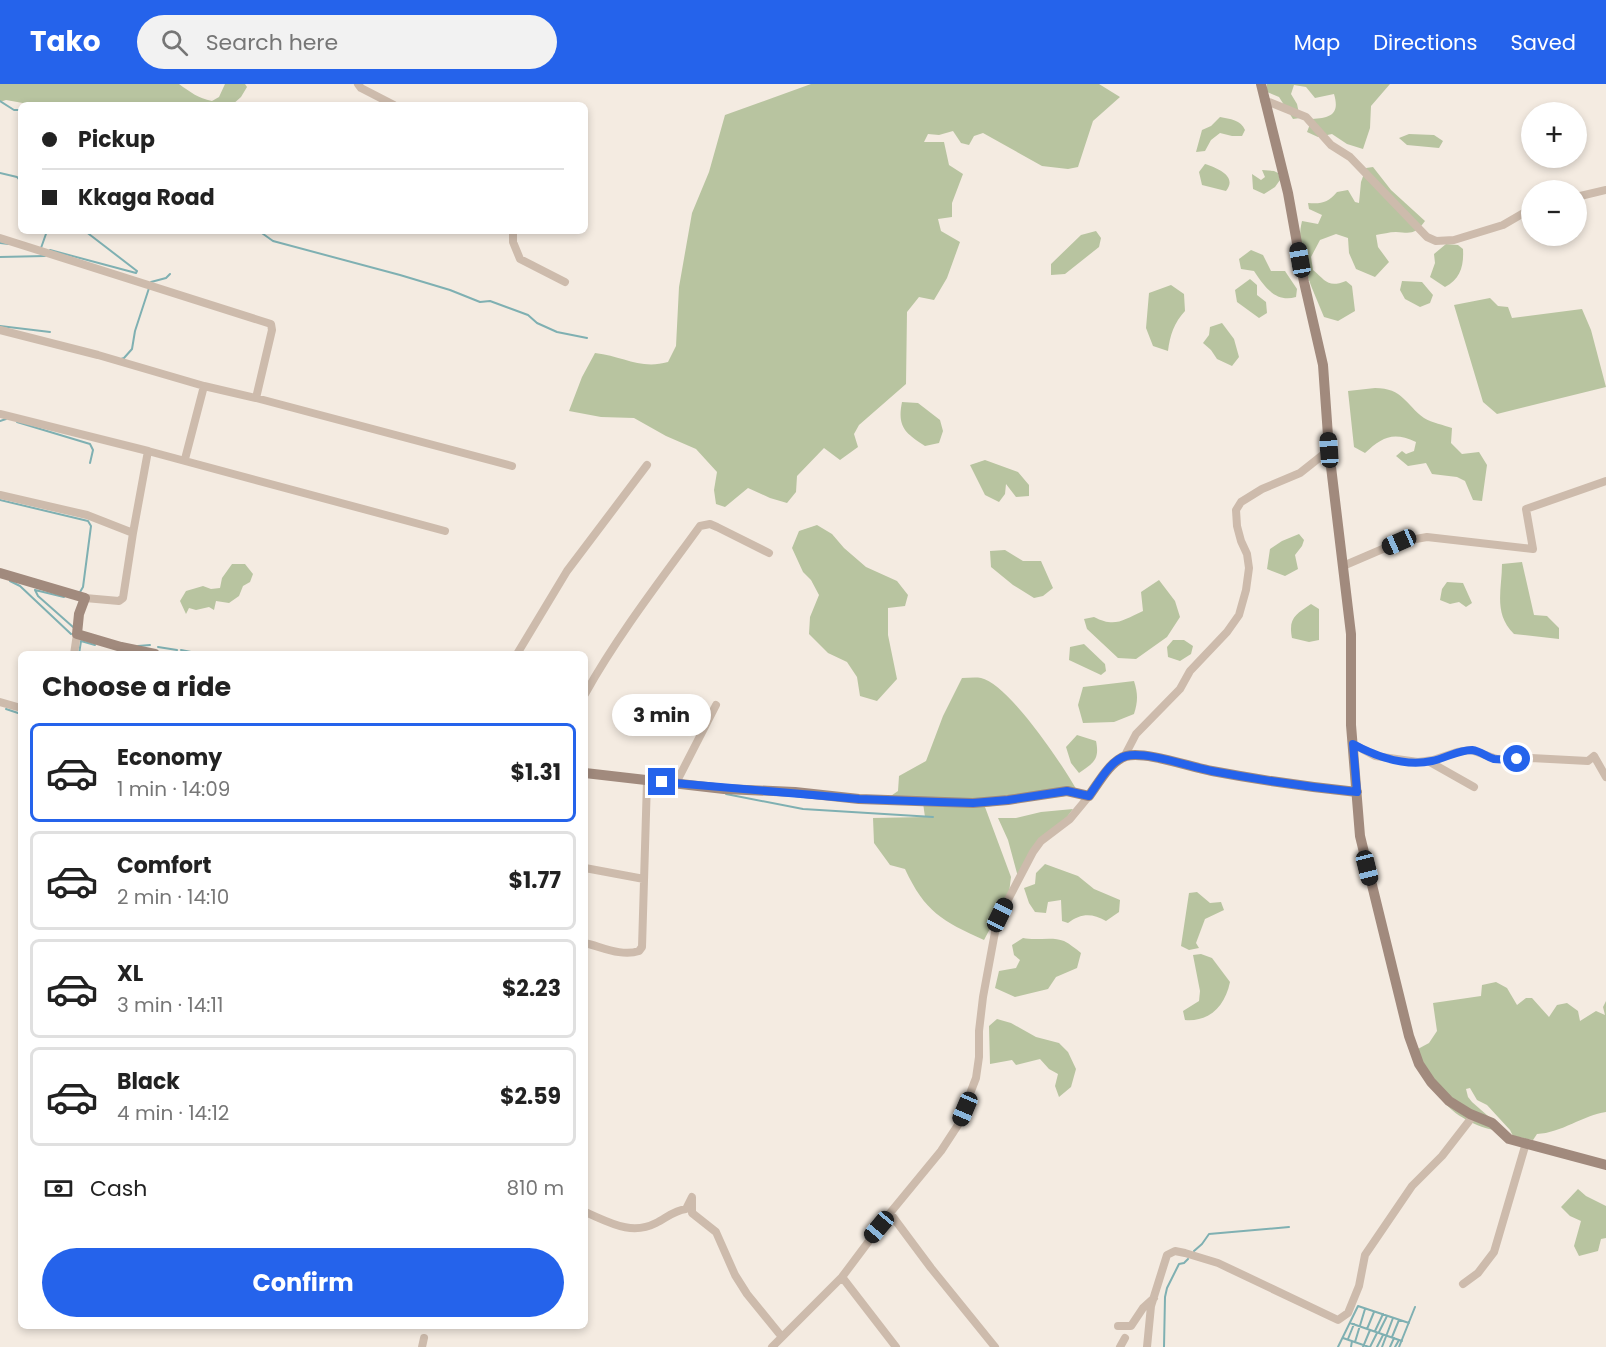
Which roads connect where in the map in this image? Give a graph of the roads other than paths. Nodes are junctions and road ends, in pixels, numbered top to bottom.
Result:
1 (358, 84) edge
2 (1261, 84) edge
3 (1264, 100) junction
4 (388, 102) edge
5 (1606, 190) edge
6 (1587, 195) edge
7 (1521, 214) edge
8 (513, 234) edge
9 (0, 238) edge
10 (565, 282) dead end
11 (0, 330) edge
12 (204, 386) junction
13 (256, 398) junction
14 (0, 414) edge
15 (1329, 450) junction
16 (148, 451) junction
17 (185, 459) junction
18 (647, 465) dead end
19 (512, 466) dead end
20 (1606, 481) edge
21 (0, 495) edge
22 (445, 531) dead end
23 (133, 533) junction
24 (769, 553) dead end
25 (1343, 567) junction
26 (0, 573) edge
27 (85, 598) junction
28 (77, 634) junction
29 (75, 651) edge
30 (140, 651) edge
31 (519, 651) edge
32 (588, 689) edge
33 (0, 702) edge
34 (716, 705) dead end
35 (18, 707) edge
36 (1353, 744) junction
37 (1124, 757) junction
38 (1428, 761) junction
39 (588, 773) edge
40 (1606, 777) edge
41 (647, 781) junction
42 (676, 783) junction
43 (1474, 787) dead end
44 (1357, 792) junction
45 (1089, 796) junction
46 (588, 869) edge
47 (644, 879) junction
48 (588, 944) edge
49 (1473, 1116) junction
50 (1526, 1143) junction
51 (1606, 1165) edge
52 (588, 1213) edge
53 (890, 1213) junction
54 (842, 1277) junction
55 (1463, 1284) dead end
56 (1154, 1298) junction
57 (1118, 1326) dead end
58 (782, 1337) junction
59 (1125, 1338) dead end
60 (772, 1347) edge
61 (896, 1347) edge
62 (995, 1347) edge
63 (1120, 1347) edge
64 (1147, 1347) edge

1 - 4 street
2 - 3 street
3 - 7 street
3 - 15 street
5 - 6 street
8 - 10 street
9 - 13 street
11 - 12 street
12 - 13 street
12 - 17 street
13 - 19 street
14 - 16 street
15 - 25 street
15 - 37 street
16 - 17 street
16 - 23 street
17 - 22 street
18 - 31 street
20 - 25 street
21 - 23 street
23 - 27 street
24 - 32 street
25 - 36 street
26 - 27 street
27 - 28 street
28 - 29 street
28 - 30 street
33 - 35 street
34 - 42 street
36 - 38 street
36 - 44 street
37 - 44 street
37 - 45 street
38 - 40 street
38 - 43 street
39 - 41 street
41 - 42 street
41 - 47 street
42 - 45 street
44 - 49 street
45 - 53 street
46 - 47 street
47 - 48 street
49 - 50 street
49 - 56 street
50 - 51 street
50 - 55 street
52 - 58 street
53 - 54 street
53 - 62 street
54 - 58 street
54 - 61 street
56 - 57 street
56 - 64 street
58 - 60 street
59 - 63 street

